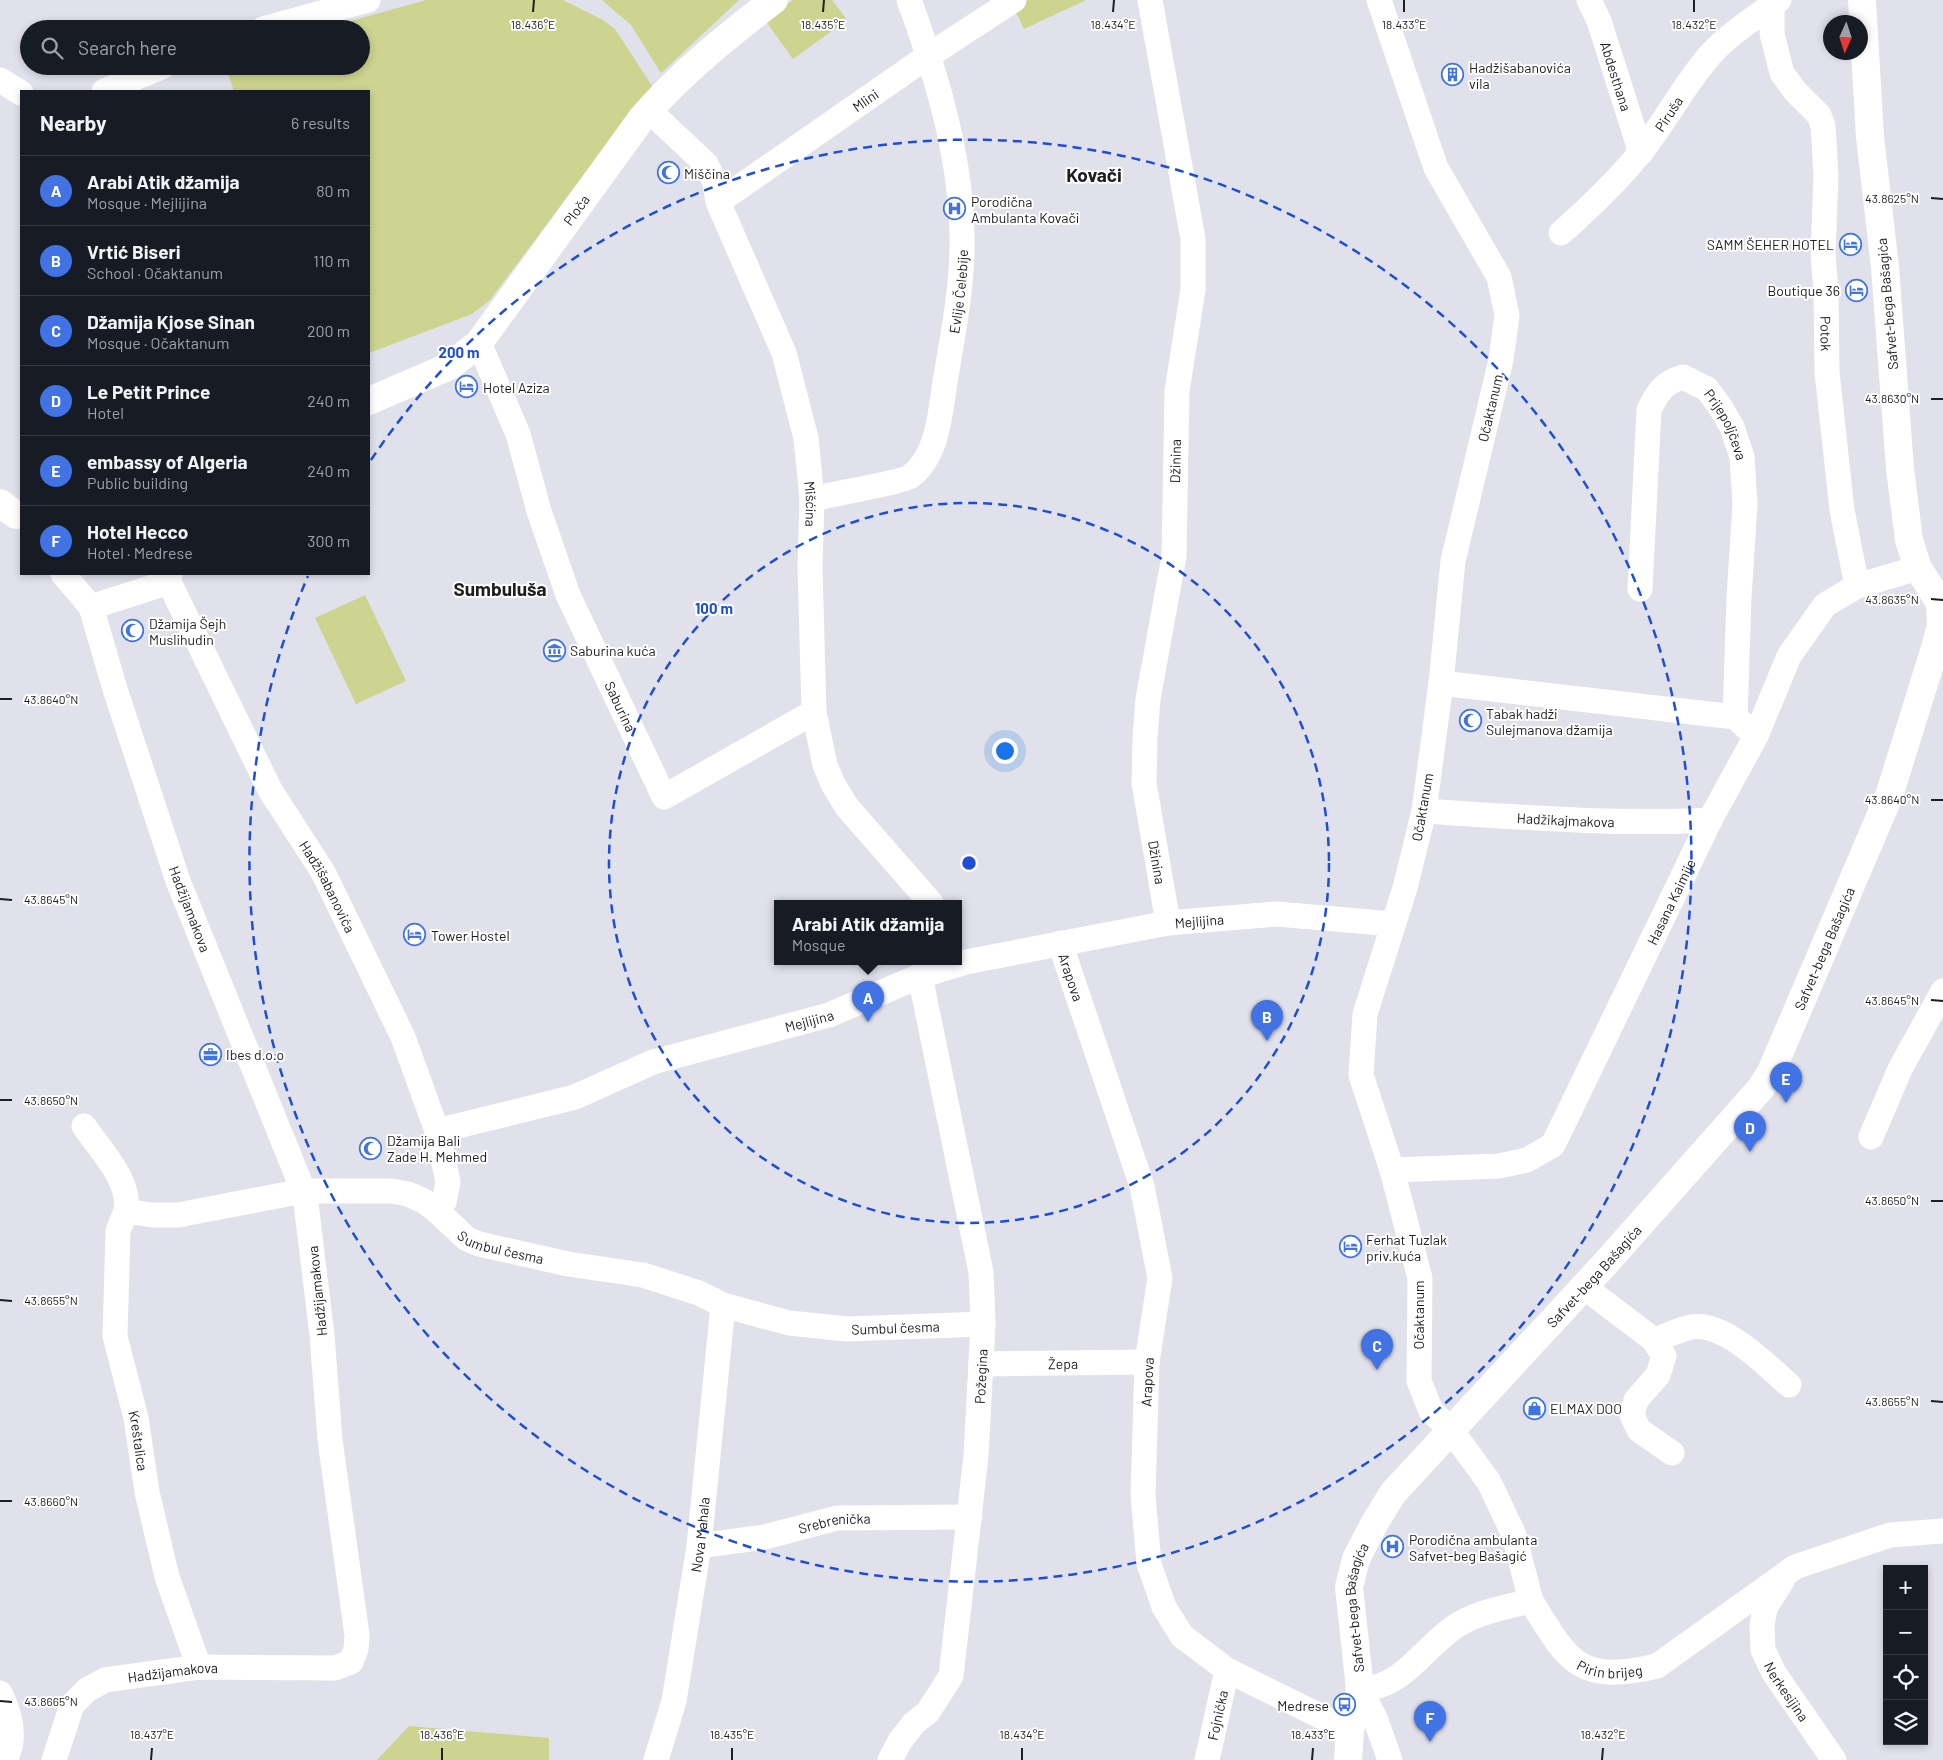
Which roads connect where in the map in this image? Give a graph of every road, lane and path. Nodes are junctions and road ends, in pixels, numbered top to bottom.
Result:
1 (368, 0) edge
2 (774, 0) edge
3 (909, 0) edge
4 (1014, 0) edge
5 (1150, 0) edge
6 (1379, 0) edge
7 (1588, 0) edge
8 (1862, 0) edge
9 (1775, 3) edge
10 (296, 20) edge
11 (928, 56) junction
12 (142, 75) edge
13 (0, 80) edge
14 (106, 90) edge
15 (20, 92) edge
16 (651, 108) junction
17 (1640, 153) junction
18 (718, 202) junction
19 (1561, 233) dead end
20 (479, 343) junction
21 (370, 401) edge
22 (812, 498) junction
23 (1918, 568) junction
24 (64, 575) edge
25 (170, 578) edge
26 (1857, 586) junction
27 (1640, 589) dead end
28 (1942, 602) edge
29 (91, 607) junction
30 (1441, 683) junction
31 (814, 712) junction
32 (1735, 717) junction
33 (1756, 736) junction
34 (1424, 811) junction
35 (1710, 820) junction
36 (928, 900) edge
37 (1168, 924) junction
38 (1393, 924) junction
39 (1060, 944) junction
40 (962, 954) edge
41 (941, 965) edge
42 (920, 976) junction
43 (1943, 991) edge
44 (84, 1126) dead end
45 (437, 1130) junction
46 (1871, 1137) dead end
47 (1392, 1170) junction
48 (302, 1191) junction
49 (126, 1210) junction
50 (438, 1212) junction
51 (1584, 1286) junction
52 (723, 1305) junction
53 (983, 1324) junction
54 (1654, 1340) junction
55 (1147, 1362) junction
56 (981, 1364) junction
57 (1789, 1386) dead end
58 (1451, 1430) junction
59 (1672, 1453) dead end
60 (970, 1517) junction
61 (1943, 1531) edge
62 (699, 1546) junction
63 (1795, 1567) junction
64 (1531, 1601) junction
65 (199, 1667) junction
66 (1227, 1670) junction
67 (1360, 1689) junction
68 (0, 1694) edge
69 (1350, 1731) junction
70 (5, 1760) edge
71 (54, 1760) edge
72 (656, 1760) edge
73 (890, 1760) edge
74 (1207, 1760) edge
75 (1348, 1760) edge
76 (1390, 1760) edge
77 (1834, 1760) edge

1 - 10 street
2 - 16 street, Ploča
3 - 11 street, Evlije Čelebije
4 - 11 street, Mlini
5 - 37 street, Džinina
6 - 30 street, Očaktanum
7 - 17 street, Abdesthana
8 - 23 street, Safvet-bega Bašagića
9 - 17 street, Piruša
9 - 26 street, Potok
11 - 18 street, Mlini
11 - 22 street, Evlije Čelebije
12 - 14 street
13 - 15 street
16 - 18 street, Mišćina
16 - 20 street, Ploča
17 - 19 street, Piruša
18 - 22 street, Mišćina
20 - 21 street, Ploča
20 - 31 street, Saburina
22 - 31 street, Mišćina
23 - 26 street, Hasana Kaimije
23 - 28 street, Safvet-bega Bašagića
24 - 29 street, Hadžijamakova
25 - 29 street
25 - 45 street, Hadžišabanovića
26 - 33 street, Hasana Kaimije
27 - 32 street, Prijepoljčeva
28 - 51 street, Safvet-bega Bašagića
29 - 48 street, Hadžijamakova
30 - 32 street
30 - 34 street, Očaktanum
31 - 36 street, Mišćina
32 - 33 street
33 - 35 street, Hasana Kaimije
34 - 35 street, Hadžikajmakova
34 - 38 street, Očaktanum
35 - 47 street, Hasana Kaimije
37 - 38 street, Mejlijina
37 - 39 street, Mejlijina
38 - 47 street, Očaktanum
39 - 40 street, Mejlijina
39 - 55 street, Arapova
41 - 42 street, Mejlijina
42 - 45 street, Mejlijina
42 - 53 street, Požegina
43 - 46 street
44 - 49 street
45 - 50 street, Hadžišabanovića
47 - 58 street, Očaktanum
48 - 49 street, Sumbul česma
48 - 50 street, Sumbul česma
48 - 65 street, Hadžijamakova
49 - 65 street, Kreštalica
50 - 52 street, Sumbul česma
51 - 54 street
51 - 58 street, Safvet-bega Bašagića
52 - 53 street, Sumbul česma
52 - 62 street, Nova Mahala
53 - 56 street, Požegina
54 - 57 street
54 - 59 street
55 - 56 street, Žepa
55 - 66 street, Arapova
56 - 60 street, Požegina
58 - 64 street, Očaktanum
58 - 67 street, Safvet-bega Bašagića
60 - 62 street, Srebrenička
60 - 73 street, Požegina
61 - 63 street, Pirin brijeg
62 - 72 street, Nova Mahala
63 - 64 street, Pirin brijeg
63 - 77 street, Nerkesijina
64 - 67 street
65 - 71 street, Hadžijamakova
66 - 69 street, Arapova
66 - 74 street, Fojnička
67 - 69 street, Safvet-bega Bašagića
67 - 76 street
68 - 70 street
69 - 75 street, Safvet-bega Bašagića

